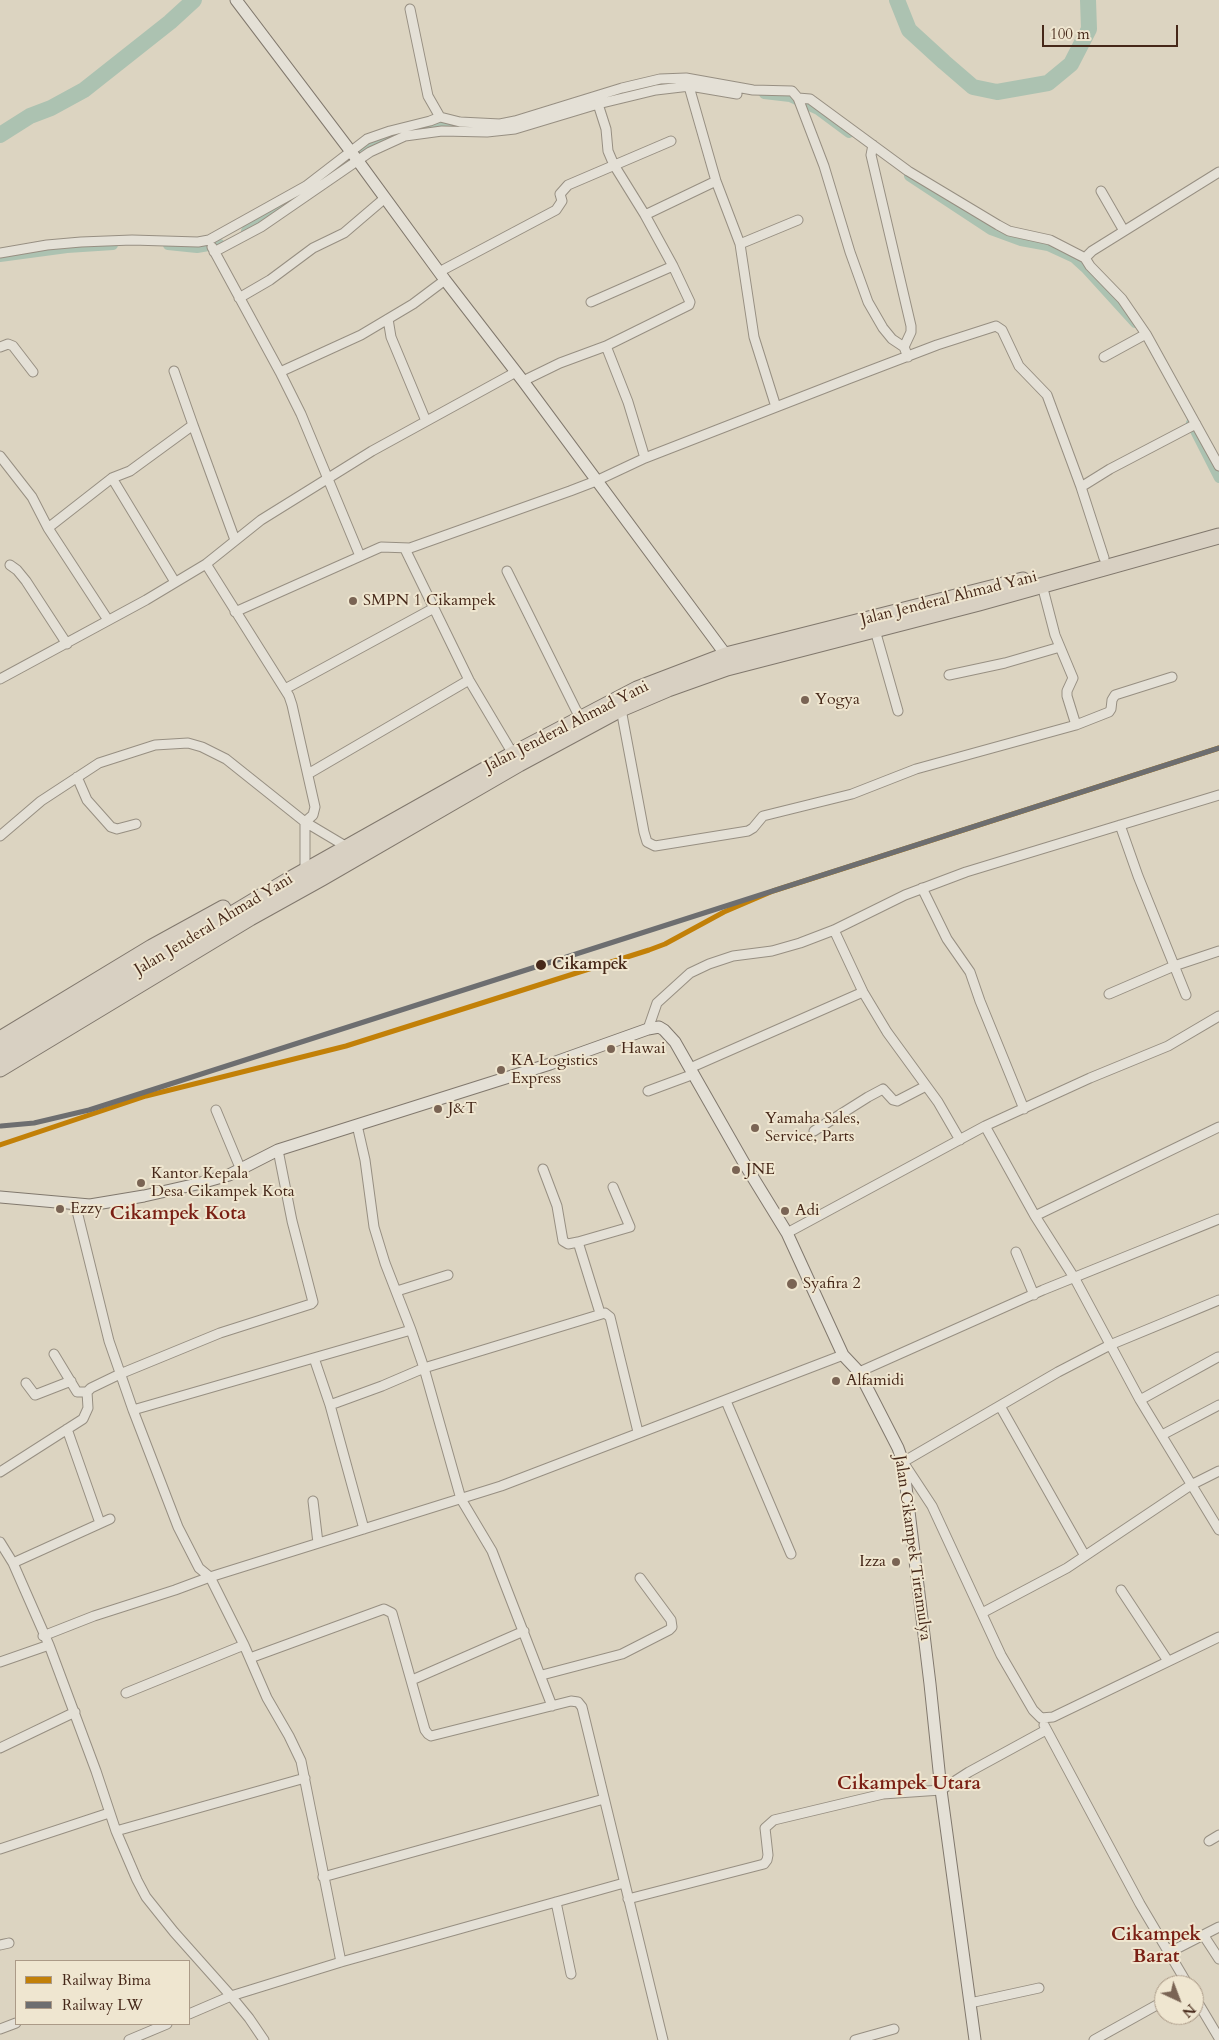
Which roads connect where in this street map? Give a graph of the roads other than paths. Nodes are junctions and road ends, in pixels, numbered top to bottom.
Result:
1 (236, 0) edge
2 (410, 9) dead end
3 (688, 82) junction
4 (737, 94) dead end
5 (800, 102) junction
6 (598, 104) junction
7 (442, 122) junction
8 (671, 141) dead end
9 (872, 149) junction
10 (355, 156) junction
11 (614, 166) junction
12 (1219, 172) edge
13 (716, 181) junction
14 (1101, 191) dead end
15 (385, 198) junction
16 (645, 215) junction
17 (798, 220) dead end
18 (1124, 231) junction
19 (740, 244) junction
20 (212, 246) junction
21 (0, 253) edge
22 (1085, 258) junction
23 (673, 266) junction
24 (442, 276) junction
25 (239, 298) junction
26 (591, 302) dead end
27 (388, 319) junction
28 (1144, 335) junction
29 (606, 346) junction
30 (904, 347) junction
31 (0, 348) edge
32 (908, 357) junction
33 (1104, 357) dead end
34 (174, 371) dead end
35 (33, 372) dead end
36 (280, 372) junction
37 (520, 376) junction
38 (776, 408) junction
39 (426, 421) junction
40 (193, 425) junction
41 (1193, 426) junction
42 (0, 456) edge
43 (645, 458) junction
44 (1219, 466) edge
45 (112, 478) junction
46 (329, 478) junction
47 (596, 481) junction
48 (1081, 488) junction
49 (1219, 526) edge
50 (48, 528) junction
51 (1219, 536) edge
52 (235, 540) junction
53 (405, 549) junction
54 (360, 556) junction
55 (1104, 558) junction
56 (206, 564) junction
57 (10, 565) dead end
58 (508, 571) dead end
59 (175, 582) junction
60 (1042, 586) junction
61 (434, 608) junction
62 (235, 612) junction
63 (108, 620) junction
64 (875, 630) junction
65 (67, 644) junction
66 (1060, 647) junction
67 (727, 662) junction
68 (949, 676) dead end
69 (1172, 678) dead end
70 (0, 680) edge
71 (470, 680) junction
72 (285, 689) junction
73 (621, 709) junction
74 (898, 711) dead end
75 (580, 718) junction
76 (1076, 725) junction
77 (513, 754) junction
78 (308, 774) junction
79 (77, 777) junction
80 (1219, 795) edge
81 (305, 822) junction
82 (136, 824) dead end
83 (1120, 825) junction
84 (0, 836) edge
85 (347, 847) junction
86 (305, 871) junction
87 (322, 878) junction
88 (286, 881) junction
89 (922, 888) junction
90 (834, 930) junction
91 (1219, 951) edge
92 (1174, 966) junction
93 (863, 992) junction
94 (1109, 994) dead end
95 (1186, 995) dead end
96 (1219, 1016) edge
97 (648, 1029) junction
98 (0, 1039) edge
99 (0, 1053) edge
100 (0, 1069) edge
101 (692, 1071) junction
102 (0, 1080) edge
103 (926, 1086) junction
104 (648, 1091) dead end
105 (1024, 1109) junction
106 (216, 1110) dead end
107 (357, 1125) junction
108 (985, 1126) junction
109 (1219, 1127) edge
110 (814, 1131) dead end
111 (960, 1140) junction
112 (278, 1150) junction
113 (544, 1169) dead end
114 (241, 1170) junction
115 (613, 1187) dead end
116 (0, 1197) edge
117 (74, 1203) junction
118 (1035, 1216) junction
119 (1219, 1219) edge
120 (787, 1233) junction
121 (578, 1242) junction
122 (1016, 1252) dead end
123 (448, 1276) dead end
124 (1075, 1279) junction
125 (396, 1291) junction
126 (1034, 1295) junction
127 (1219, 1300) edge
128 (600, 1313) junction
129 (411, 1330) junction
130 (1110, 1345) junction
131 (54, 1354) dead end
132 (843, 1355) junction
133 (314, 1358) junction
134 (1218, 1358) edge
135 (424, 1368) junction
136 (859, 1372) junction
137 (120, 1374) junction
138 (71, 1381) junction
139 (26, 1383) dead end
140 (87, 1392) junction
141 (1140, 1400) junction
142 (726, 1401) junction
143 (330, 1405) junction
144 (1000, 1406) junction
145 (1219, 1406) edge
146 (132, 1410) junction
147 (68, 1429) junction
148 (638, 1432) junction
149 (1162, 1435) junction
150 (903, 1462) junction
151 (1219, 1470) edge
152 (0, 1472) edge
153 (1191, 1484) junction
154 (461, 1498) junction
155 (313, 1501) dead end
156 (110, 1518) dead end
157 (100, 1523) junction
158 (364, 1528) junction
159 (1219, 1530) edge
160 (0, 1542) edge
161 (318, 1543) junction
162 (791, 1554) dead end
163 (1085, 1556) junction
164 (12, 1563) junction
165 (210, 1578) junction
166 (640, 1578) dead end
167 (1121, 1590) dead end
168 (982, 1613) junction
169 (524, 1631) junction
170 (43, 1636) junction
171 (1219, 1637) edge
172 (48, 1645) junction
173 (244, 1645) junction
174 (250, 1658) junction
175 (1168, 1660) junction
176 (0, 1662) edge
177 (542, 1675) junction
178 (412, 1680) junction
179 (126, 1693) dead end
180 (552, 1706) junction
181 (75, 1712) junction
182 (1041, 1718) junction
183 (1046, 1730) junction
184 (0, 1748) edge
185 (305, 1778) junction
186 (941, 1790) junction
187 (604, 1799) junction
188 (109, 1813) junction
189 (116, 1831) junction
190 (1219, 1835) edge
191 (1209, 1841) dead end
192 (0, 1849) edge
193 (323, 1877) junction
194 (624, 1883) junction
195 (628, 1900) junction
196 (556, 1902) junction
197 (1219, 1927) edge
198 (1204, 1936) junction
199 (1168, 1953) junction
200 (1219, 1959) edge
201 (341, 1962) junction
202 (571, 1974) dead end
203 (1182, 1975) edge
204 (1039, 1988) dead end
205 (231, 1996) junction
206 (970, 2003) junction
207 (1154, 2007) edge
208 (1204, 2013) edge
209 (190, 2014) edge
210 (15, 2022) edge
211 (165, 2025) edge
212 (0, 2029) edge
213 (894, 2029) dead end
214 (1219, 2038) edge
215 (129, 2040) edge
216 (264, 2040) edge
217 (663, 2040) edge
218 (855, 2040) edge
219 (975, 2040) edge
220 (1094, 2040) edge

1 - 10 street
2 - 7 street
3 - 4 street
3 - 5 street
3 - 6 street
3 - 7 street
3 - 13 street
5 - 9 street
5 - 30 street
6 - 7 street
6 - 11 street
7 - 10 street
7 - 10 street
8 - 11 street
9 - 22 street
9 - 30 street
10 - 15 street
10 - 20 street
10 - 20 street
11 - 16 street
11 - 24 street
12 - 18 street
13 - 16 street
13 - 19 street
14 - 18 street
15 - 24 street
15 - 25 street
16 - 23 street
17 - 19 street
18 - 22 street
19 - 38 street
20 - 21 street
20 - 25 street
22 - 28 street
23 - 26 street
23 - 29 street
24 - 27 street
24 - 37 street
25 - 36 street
27 - 36 street
27 - 39 street
28 - 33 street
28 - 41 street
29 - 37 street
29 - 43 street
30 - 32 street
31 - 35 street
32 - 38 street
32 - 48 street
34 - 40 street
36 - 46 street
37 - 39 street
37 - 47 street
38 - 43 street
39 - 46 street
40 - 45 street
40 - 52 street
41 - 44 street
41 - 48 street
42 - 50 street
43 - 47 street
45 - 50 street
45 - 59 street
46 - 52 street
46 - 54 street
47 - 53 street
47 - 67 street
48 - 55 street
49 - 55 highway, Jalan Jenderal Ahmad Yani
50 - 63 street
51 - 60 highway, Jalan Jenderal Ahmad Yani
52 - 56 street
53 - 54 street
53 - 61 street
54 - 62 street
55 - 67 highway, Jalan Jenderal Ahmad Yani
56 - 59 street
56 - 62 street
57 - 65 street
58 - 75 street
59 - 63 street
60 - 64 highway, Jalan Jenderal Ahmad Yani
60 - 66 street
61 - 71 street
61 - 72 street
62 - 72 street
63 - 65 street
64 - 67 highway, Jalan Jenderal Ahmad Yani
64 - 74 street
65 - 70 street
66 - 68 street
66 - 76 street
67 - 73 highway, Jalan Jenderal Ahmad Yani
67 - 75 highway, Jalan Jenderal Ahmad Yani
69 - 76 street
71 - 77 street
71 - 78 street
72 - 78 street
73 - 76 street
73 - 87 highway, Jalan Jenderal Ahmad Yani
75 - 77 highway, Jalan Jenderal Ahmad Yani
77 - 85 highway, Jalan Jenderal Ahmad Yani
78 - 81 street
79 - 81 street
79 - 82 street
79 - 84 street
80 - 83 street
81 - 85 street
81 - 86 street
83 - 89 street
83 - 92 street
85 - 86 highway, Jalan Jenderal Ahmad Yani
86 - 88 highway, Jalan Jenderal Ahmad Yani
87 - 100 highway, Jalan Jenderal Ahmad Yani
87 - 102 highway
88 - 98 highway
88 - 99 highway, Jalan Jenderal Ahmad Yani
89 - 90 street
89 - 105 street
90 - 93 street
90 - 97 street
91 - 92 street
92 - 94 street
92 - 95 street
93 - 101 street
93 - 103 street
96 - 105 street
97 - 101 street, Jalan Cikampek Tirtamulya
97 - 107 street
101 - 104 street
101 - 120 street, Jalan Cikampek Tirtamulya
103 - 110 street
103 - 111 street
105 - 108 street
106 - 114 street
107 - 112 street
107 - 125 street
108 - 111 street
108 - 118 street
109 - 118 street
111 - 120 street
112 - 114 street
112 - 137 street
113 - 121 street
114 - 117 street
115 - 121 street
116 - 117 street
117 - 137 street
118 - 124 street
119 - 124 street
120 - 132 street, Jalan Cikampek Tirtamulya
121 - 128 street
122 - 126 street
123 - 125 street
124 - 126 street
124 - 130 street
125 - 129 street
126 - 136 street
127 - 130 street
128 - 135 street
128 - 148 street
129 - 133 street
129 - 135 street
130 - 141 street
130 - 144 street
131 - 138 street
132 - 136 street, Jalan Cikampek Tirtamulya
132 - 142 street
133 - 143 street
133 - 146 street
134 - 141 street
135 - 143 street
135 - 154 street
136 - 150 street, Jalan Cikampek Tirtamulya
137 - 140 street
137 - 146 street
138 - 139 street
138 - 140 street
140 - 147 street
141 - 149 street
142 - 148 street
142 - 162 street
143 - 158 street
144 - 150 street
144 - 163 street
145 - 149 street
146 - 165 street
147 - 152 street
147 - 157 street
148 - 154 street
149 - 153 street
150 - 168 street
150 - 186 street, Jalan Cikampek Tirtamulya
151 - 153 street
153 - 159 street
153 - 163 street
154 - 158 street
154 - 169 street
155 - 161 street
156 - 157 street
157 - 164 street
158 - 161 street
160 - 164 street
161 - 165 street
163 - 168 street
164 - 170 street
165 - 170 street
165 - 173 street
166 - 177 street
167 - 175 street
168 - 182 street
169 - 177 street
169 - 178 street
170 - 172 street
171 - 175 street
172 - 176 street
172 - 181 street
173 - 174 street
173 - 179 street
174 - 178 street
174 - 185 street
175 - 182 street
177 - 180 street
178 - 180 street
180 - 187 street
181 - 184 street
181 - 188 street
182 - 183 street
183 - 186 street
183 - 199 street
185 - 189 street
185 - 193 street
186 - 195 street
186 - 206 street, Jalan Cikampek Tirtamulya
187 - 193 street
187 - 194 street
188 - 189 street
188 - 192 street
189 - 205 street
190 - 191 street
193 - 201 street
194 - 195 street
194 - 196 street
195 - 217 street
196 - 201 street
196 - 202 street
197 - 198 street
198 - 199 street
198 - 200 street
199 - 203 street
201 - 205 street
204 - 206 street
205 - 209 street
205 - 216 street
206 - 219 street, Jalan Cikampek Tirtamulya
207 - 220 street
208 - 214 street
210 - 212 street
211 - 215 street
213 - 218 street

